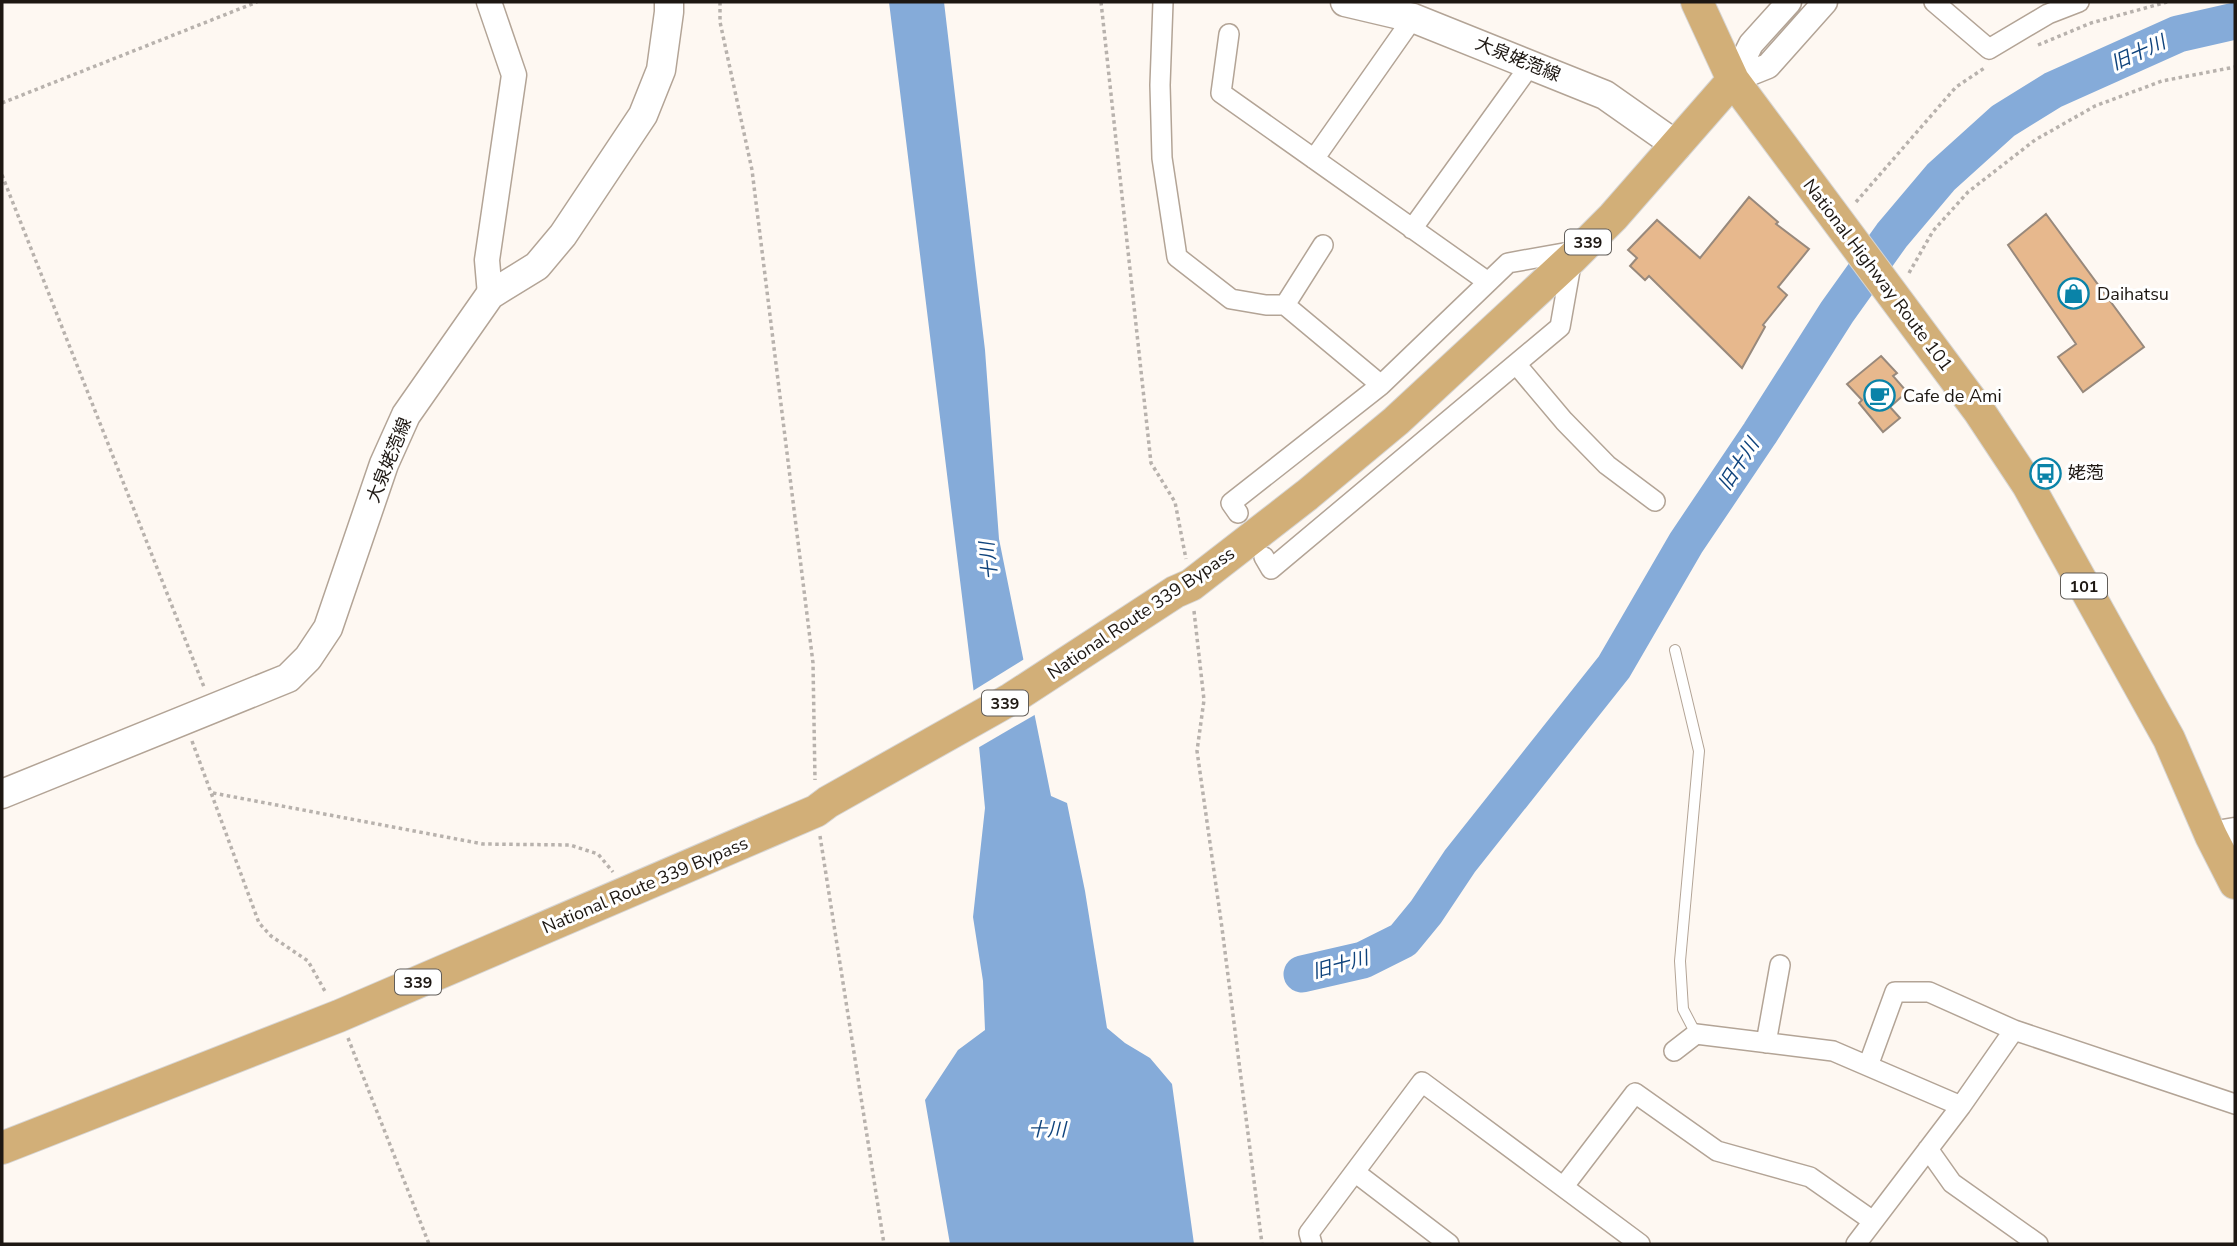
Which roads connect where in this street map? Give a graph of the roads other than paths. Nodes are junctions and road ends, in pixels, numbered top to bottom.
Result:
1 (489, 2) edge
2 (669, 2) edge
3 (1163, 2) edge
4 (1345, 2) edge
5 (1697, 2) edge
6 (1789, 2) edge
7 (1825, 2) edge
8 (1934, 2) edge
9 (2079, 2) edge
10 (1413, 18) junction
11 (1229, 34) dead end
12 (1531, 64) junction
13 (1733, 80) junction
14 (1676, 147) junction
15 (1314, 159) junction
16 (1412, 229) junction
17 (1323, 245) dead end
18 (1576, 254) junction
19 (1488, 282) junction
20 (490, 295) junction
21 (1285, 305) junction
22 (1516, 364) junction
23 (1381, 385) junction
24 (1655, 501) dead end
25 (1238, 513) dead end
26 (1264, 557) dead end
27 (1675, 650) dead end
28 (2, 794) edge
29 (2223, 834) edge
30 (2235, 883) edge
31 (1780, 965) dead end
32 (2014, 1030) junction
33 (1696, 1034) junction
34 (1766, 1043) junction
35 (1674, 1051) dead end
36 (1868, 1066) junction
37 (2235, 1104) edge
38 (1961, 1106) junction
39 (2, 1148) edge
40 (1928, 1149) junction
41 (1356, 1173) junction
42 (1563, 1186) junction
43 (1873, 1221) junction
44 (1312, 1244) edge
45 (1449, 1244) edge
46 (1640, 1244) edge
47 (1856, 1244) edge
48 (2038, 1244) edge

1 - 20 street
2 - 20 main road, 大泉姥萢線
3 - 21 street
4 - 10 main road, 大泉姥萢線
5 - 13 highway, National Highway Route 101 / 101
6 - 13 street
7 - 13 street
8 - 9 street
10 - 12 main road, 大泉姥萢線
10 - 15 street
11 - 15 street
12 - 14 main road, 大泉姥萢線
12 - 16 street
13 - 14 highway, National Route 339 Bypass / 339
13 - 29 highway, National Highway Route 101 / 101
14 - 18 highway, National Route 339 Bypass / 339
15 - 16 street
16 - 19 street
17 - 21 street
18 - 19 street
18 - 22 street
18 - 39 highway, National Route 339 Bypass / 339
19 - 23 street
20 - 28 main road, 大泉姥萢線
21 - 23 street
22 - 24 street
22 - 26 street
23 - 25 street
27 - 33 lane
29 - 30 highway, National Highway Route 101 / 101
31 - 34 street
32 - 36 street
32 - 37 street
32 - 38 street
33 - 34 street
33 - 35 street
34 - 36 street
36 - 38 street
38 - 40 street
40 - 43 street
40 - 48 street
41 - 42 street
41 - 44 street
41 - 45 street
42 - 43 street
42 - 46 street
43 - 47 street

